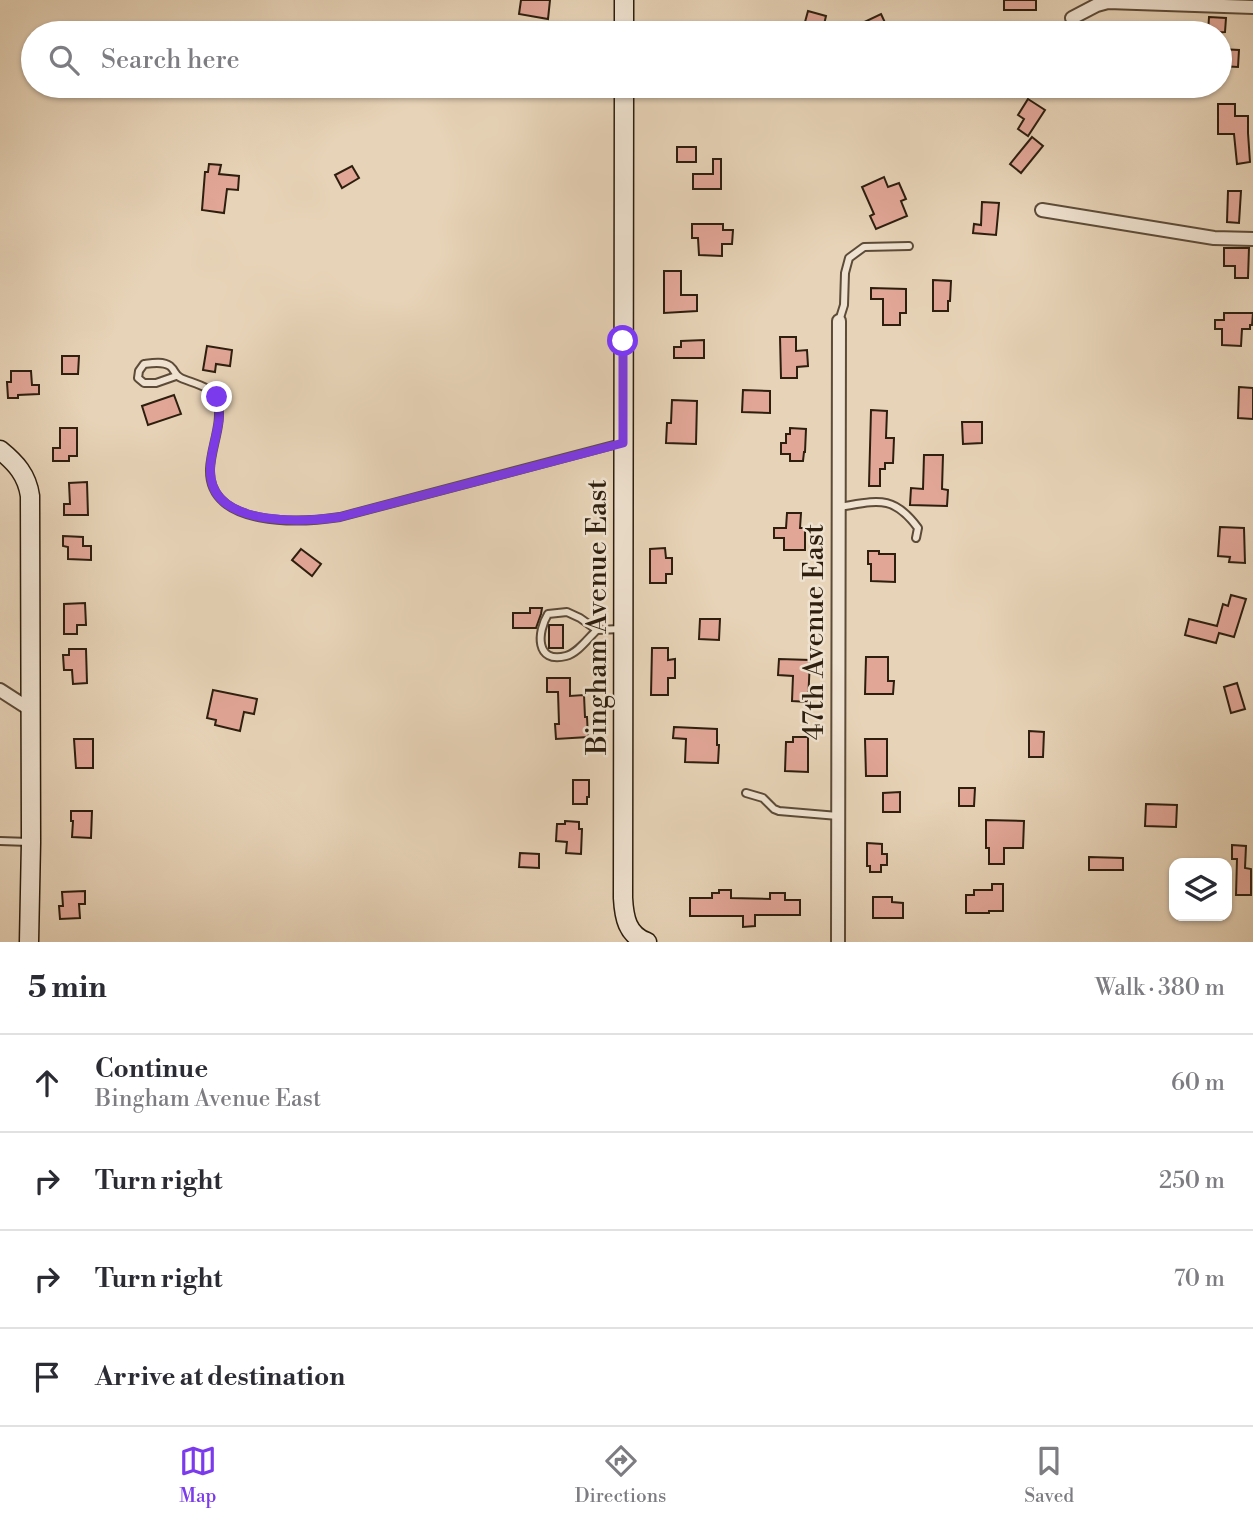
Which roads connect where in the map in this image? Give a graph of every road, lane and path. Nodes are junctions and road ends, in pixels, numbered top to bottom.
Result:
1 (624, 0) edge
2 (1253, 7) edge
3 (1072, 18) dead end
4 (624, 21) edge
5 (624, 98) edge
6 (1042, 210) dead end
7 (1253, 239) edge
8 (909, 246) dead end
9 (839, 321) joint
10 (176, 376) junction
11 (623, 443) junction
12 (0, 450) edge
13 (839, 507) junction
14 (916, 538) dead end
15 (623, 629) junction
16 (597, 630) junction
17 (0, 690) edge
18 (31, 710) junction
19 (746, 793) dead end
20 (838, 816) junction
21 (0, 841) edge
22 (31, 842) junction
23 (641, 939) edge
24 (29, 942) edge
25 (838, 942) edge

1 - 4 street
2 - 3 street
5 - 11 street, Bingham Avenue East
6 - 7 street
8 - 9 lane
9 - 13 street, 47th Avenue East
10 - 10 lane
10 - 11 lane
11 - 15 street, Bingham Avenue East
12 - 18 street
13 - 14 lane
13 - 20 street, 47th Avenue East
15 - 16 lane
15 - 23 street, Bingham Avenue East
16 - 16 lane
17 - 18 street
18 - 22 street
19 - 20 lane
20 - 25 street, 47th Avenue East
21 - 22 lane
22 - 24 street

